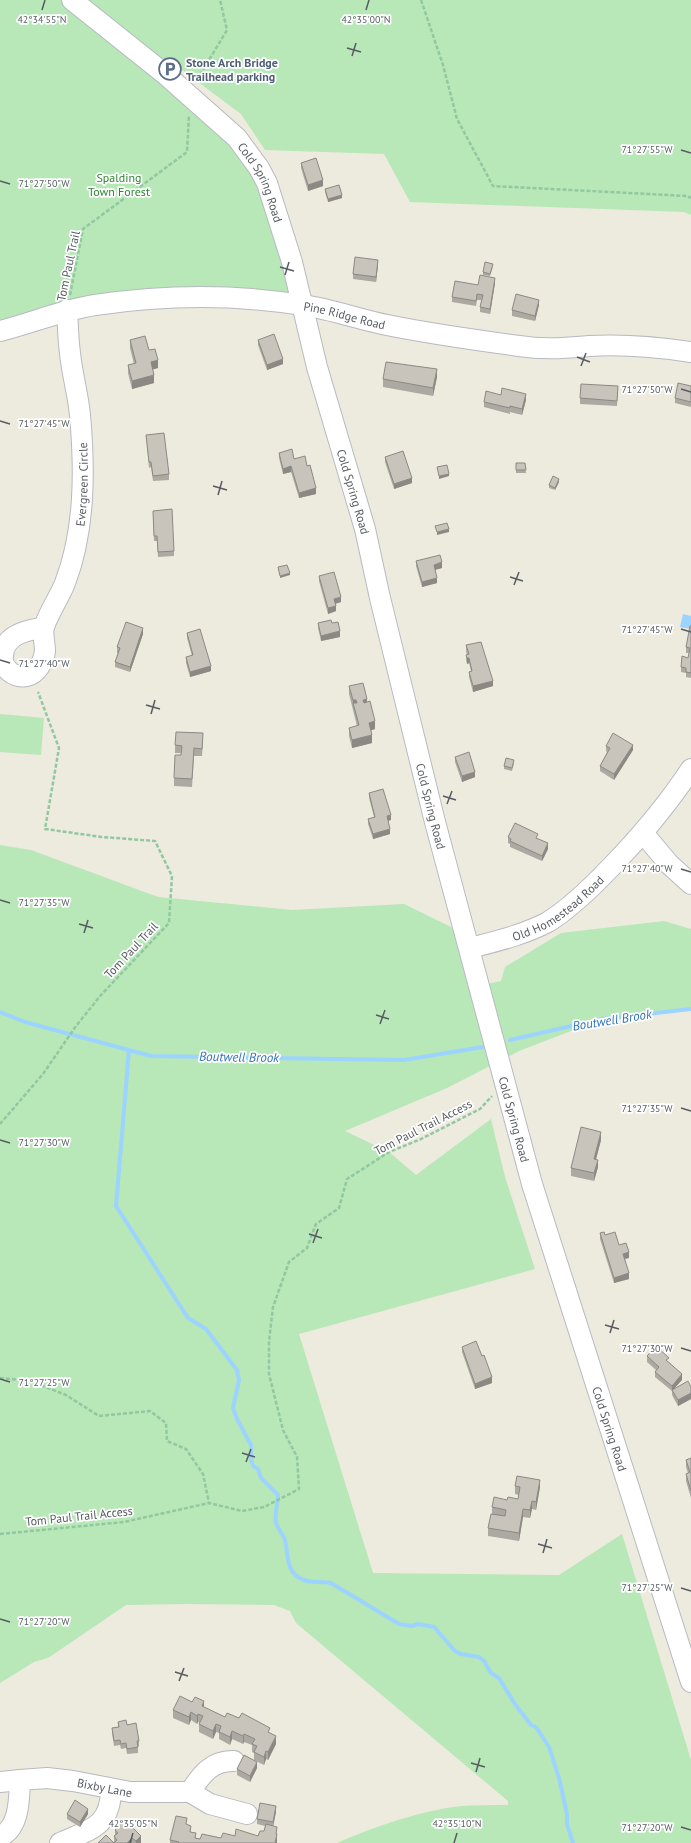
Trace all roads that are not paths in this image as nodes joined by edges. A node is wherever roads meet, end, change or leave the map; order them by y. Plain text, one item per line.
1 (72, 0) edge
2 (302, 305) junction
3 (67, 310) junction
4 (0, 331) edge
5 (691, 352) edge
6 (43, 628) dead end
7 (691, 769) edge
8 (643, 833) junction
9 (691, 884) edge
10 (470, 948) junction
11 (691, 1682) edge
12 (234, 1761) dead end
13 (20, 1780) junction
14 (0, 1782) edge
15 (111, 1789) junction
16 (190, 1792) junction
17 (247, 1814) dead end
18 (0, 1837) edge
19 (60, 1843) edge

1 - 2 street, Cold Spring Road
2 - 3 street, Pine Ridge Road
2 - 5 street, Pine Ridge Road
2 - 10 street, Cold Spring Road
3 - 4 street, Pine Ridge Road
3 - 6 street, Evergreen Circle
7 - 8 street, Old Homestead Road
8 - 9 street
8 - 10 street, Old Homestead Road
10 - 11 street, Cold Spring Road
12 - 16 street
13 - 14 street, Bixby Lane
13 - 15 street, Bixby Lane
13 - 18 street
15 - 16 street, Bixby Lane
15 - 19 street
16 - 17 street

